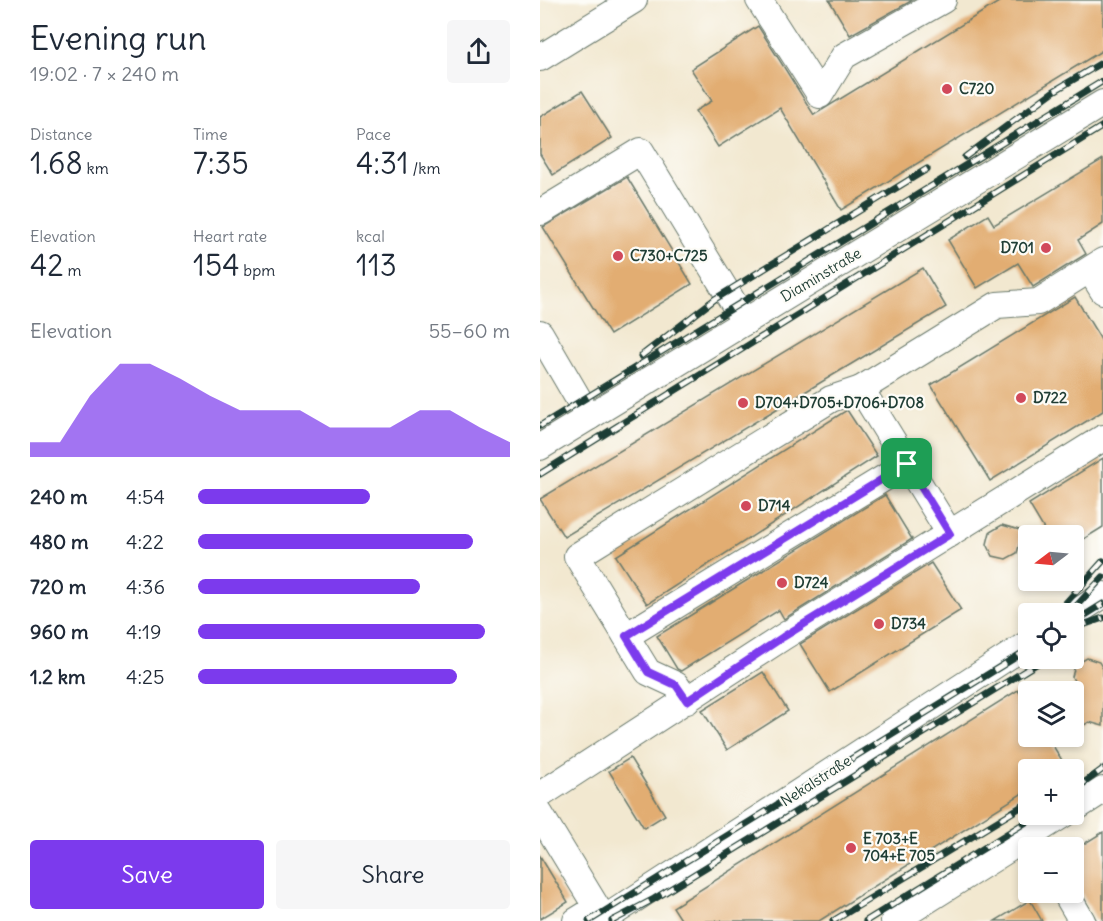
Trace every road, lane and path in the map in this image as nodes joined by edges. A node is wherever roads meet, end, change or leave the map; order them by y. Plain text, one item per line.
1 (634, 0) edge
2 (759, 0) edge
3 (943, 0) edge
4 (540, 58) edge
5 (1103, 103) edge
6 (541, 212) edge
7 (1099, 274) edge
8 (745, 322) junction
9 (540, 333) edge
10 (861, 388) junction
11 (589, 417) junction
12 (1103, 438) edge
13 (540, 447) edge
14 (907, 464) junction
15 (950, 534) junction
16 (1103, 596) edge
17 (1084, 608) edge
18 (626, 636) junction
19 (1018, 651) edge
20 (687, 701) junction
21 (1103, 790) edge
22 (540, 795) edge
23 (1084, 802) edge
24 (540, 814) edge
25 (1052, 825) edge
26 (1039, 837) edge
27 (1018, 851) edge
28 (1071, 903) edge
29 (595, 917) edge
30 (894, 921) edge
31 (1082, 921) edge

1 - 4 street
2 - 3 street
5 - 8 street, Diaminstraße
6 - 8 street
7 - 10 street
8 - 11 street, Diaminstraße
9 - 11 street
10 - 14 street
10 - 18 street
11 - 13 street, Diaminstraße
12 - 15 street
14 - 15 street
14 - 18 street
15 - 20 street
16 - 17 street
18 - 20 street
19 - 29 street, Nekalstraße
20 - 22 street
21 - 23 street
24 - 29 street
25 - 26 street
27 - 30 street
28 - 31 street

